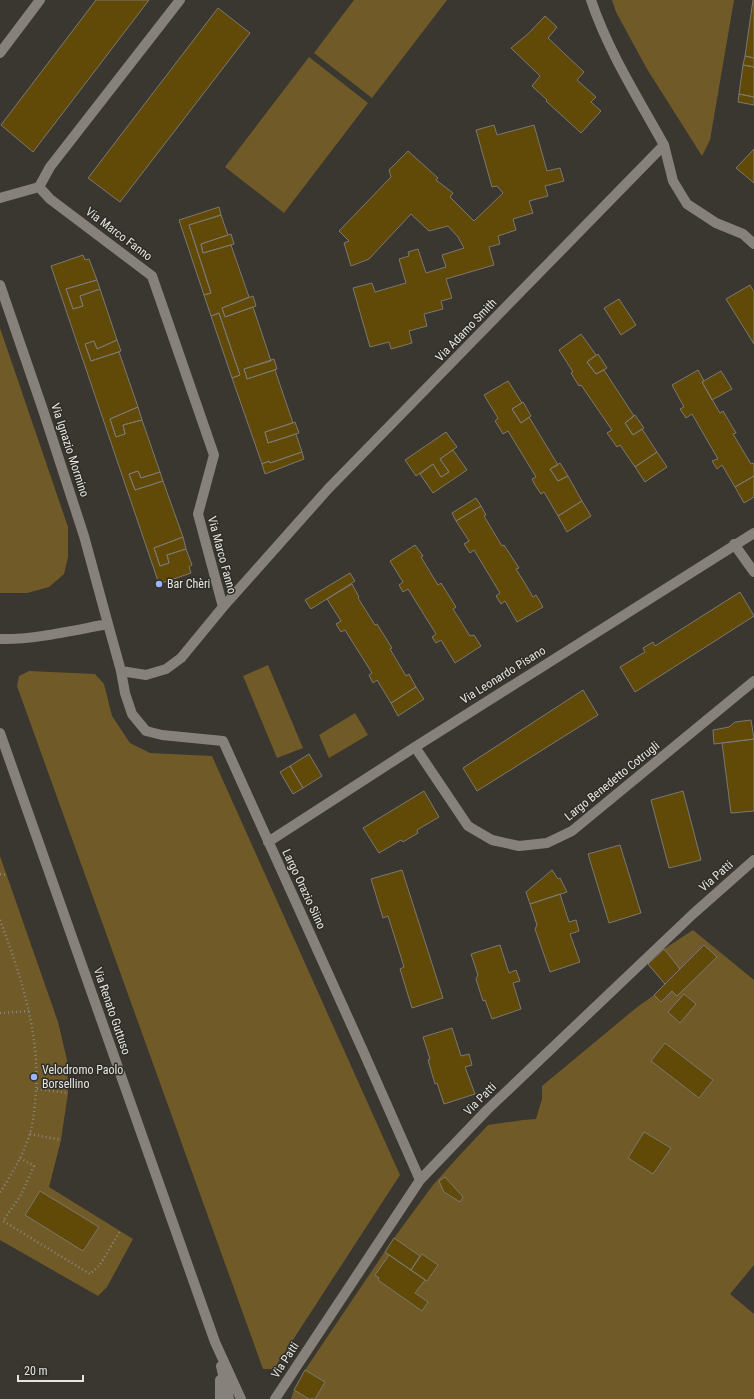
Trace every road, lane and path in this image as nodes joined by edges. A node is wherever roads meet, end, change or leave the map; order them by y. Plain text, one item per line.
1 (40, 0) edge
2 (180, 0) edge
3 (591, 0) edge
4 (0, 52) edge
5 (664, 145) junction
6 (39, 187) junction
7 (0, 198) edge
8 (754, 244) edge
9 (0, 285) edge
10 (754, 532) edge
11 (734, 544) junction
12 (754, 572) edge
13 (223, 607) junction
14 (108, 624) junction
15 (5, 639) edge
16 (0, 643) edge
17 (121, 671) junction
18 (754, 681) edge
19 (0, 733) edge
20 (415, 747) junction
21 (268, 842) junction
22 (754, 860) edge
23 (0, 874) edge
24 (7, 876) dead end
25 (0, 920) edge
26 (29, 1011) junction
27 (0, 1013) edge
28 (37, 1089) junction
29 (68, 1093) dead end
30 (30, 1134) junction
31 (61, 1140) dead end
32 (20, 1158) junction
33 (420, 1180) junction
34 (0, 1193) edge
35 (120, 1231) dead end
36 (216, 1345) junction
37 (220, 1399) edge
38 (229, 1399) edge
39 (241, 1399) edge
40 (275, 1399) edge

1 - 4 street
2 - 6 street
3 - 5 street
5 - 8 street
5 - 13 street, Via Adamo Smith
6 - 7 street
6 - 13 street, Via Marco Fanno
9 - 14 street, Via Ignazio Mormino
10 - 11 street, Via Leonardo Pisano
11 - 12 street
11 - 20 street, Via Leonardo Pisano
13 - 17 street, Via Adamo Smith
14 - 15 street
14 - 17 street, Via Ignazio Mormino
15 - 16 street
17 - 21 street, Largo Orazio Siino
18 - 20 street, Largo Benedetto Cotrugli
19 - 36 street, Via Renato Guttuso
20 - 21 street, Via Leonardo Pisano
21 - 33 street, Largo Orazio Siino
22 - 33 street, Via Patti
23 - 24 path
25 - 26 path
26 - 27 path
26 - 28 path
28 - 29 path
28 - 30 path
30 - 31 path
30 - 32 path
32 - 34 path
32 - 35 path
33 - 40 street, Via Patti
36 - 37 street
36 - 38 street, Via Renato Guttuso
36 - 39 street, Via Renato Guttuso

